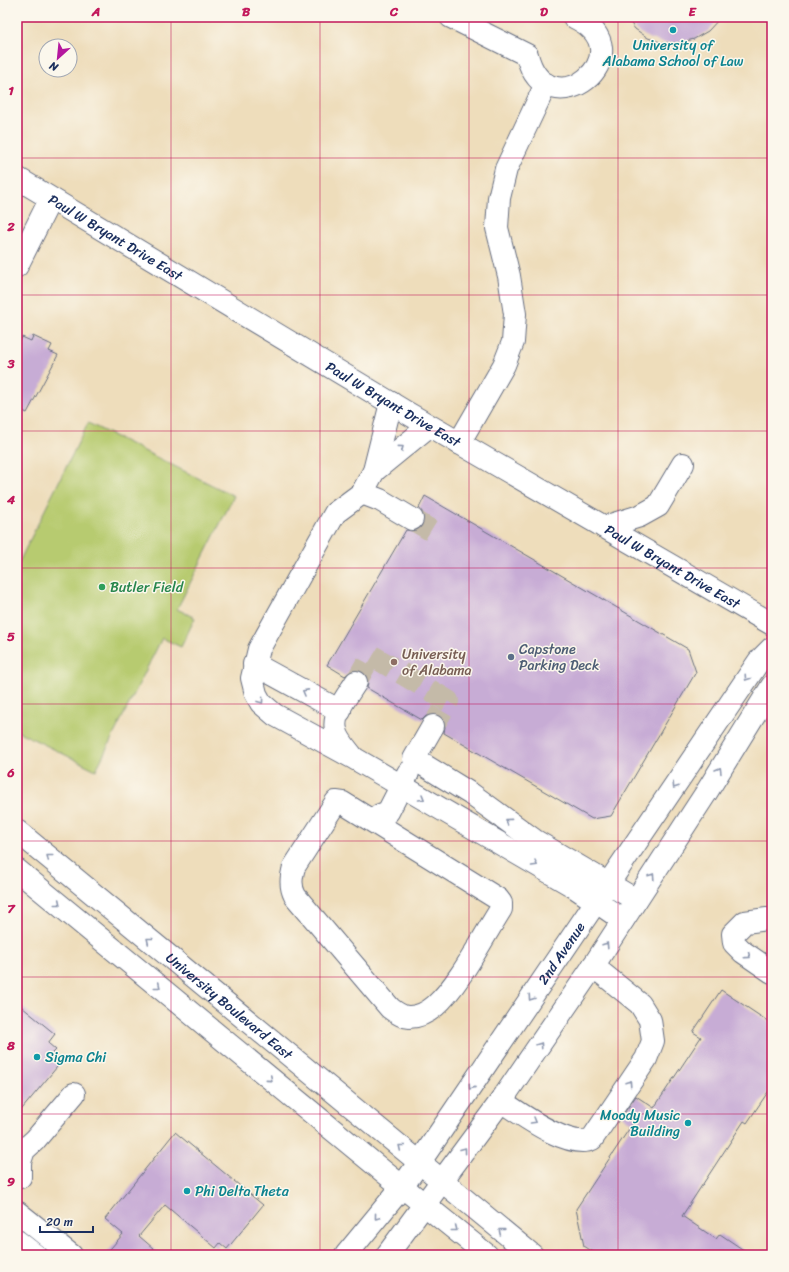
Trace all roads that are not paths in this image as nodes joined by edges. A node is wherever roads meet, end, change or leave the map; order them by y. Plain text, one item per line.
1 (451, 17) edge
2 (574, 17) edge
3 (546, 84) junction
4 (17, 178) edge
5 (50, 200) junction
6 (17, 266) edge
7 (391, 403) junction
8 (430, 426) junction
9 (459, 443) junction
10 (683, 464) dead end
11 (374, 471) junction
12 (362, 492) junction
13 (412, 520) tunnel mouth
14 (604, 527) junction
15 (772, 624) edge
16 (772, 648) edge
17 (254, 664) junction
18 (356, 682) tunnel mouth
19 (772, 686) edge
20 (340, 711) junction
21 (433, 726) tunnel mouth
22 (352, 757) junction
23 (414, 758) junction
24 (398, 784) junction
25 (378, 819) junction
26 (17, 831) edge
27 (17, 870) edge
28 (609, 883) junction
29 (636, 900) junction
30 (595, 902) junction
31 (623, 920) junction
32 (772, 921) edge
33 (593, 966) junction
34 (772, 972) edge
35 (74, 1094) dead end
36 (501, 1102) junction
37 (420, 1162) junction
38 (19, 1179) edge
39 (441, 1182) junction
40 (402, 1187) junction
41 (424, 1205) junction
42 (17, 1212) edge
43 (17, 1241) edge
44 (35, 1255) edge
45 (71, 1255) edge
46 (346, 1255) edge
47 (387, 1255) edge
48 (487, 1255) edge
49 (532, 1255) edge

1 - 3 main road
2 - 3 main road
3 - 9 main road
4 - 5 main road, Paul W Bryant Drive East
5 - 6 main road
5 - 7 main road, Paul W Bryant Drive East
7 - 8 main road, Paul W Bryant Drive East
7 - 11 main road
8 - 9 main road, Paul W Bryant Drive East
11 -> 8 main road
9 - 14 main road, Paul W Bryant Drive East
10 - 14 main road
11 - 12 main road
12 - 13 main road
12 - 17 main road
14 - 15 main road, Paul W Bryant Drive East
16 -> 28 main road, 2nd Avenue
20 -> 17 main road
17 -> 22 main road
18 - 20 main road
29 -> 19 main road
20 - 22 main road
21 - 23 main road
22 - 24 main road
23 - 24 main road
28 -> 23 main road
24 - 25 main road
24 -> 30 main road
25 - 25 main road
37 -> 26 main road, University Boulevard East
27 -> 40 main road, University Boulevard East
28 - 29 main road
28 - 30 main road, 2nd Avenue
29 - 31 main road
30 - 31 main road
30 -> 37 main road, 2nd Avenue
33 -> 31 main road
32 -> 34 main road
36 -> 33 main road
36 -> 33 main road
35 - 38 main road
39 -> 36 main road
37 - 39 main road, University Boulevard East
37 - 40 main road, 2nd Avenue
39 - 41 main road
49 -> 39 main road, University Boulevard East
40 - 41 main road, University Boulevard East
40 -> 46 main road, 2nd Avenue
41 - 47 main road
41 -> 48 main road, University Boulevard East
42 - 45 main road
43 - 44 main road

